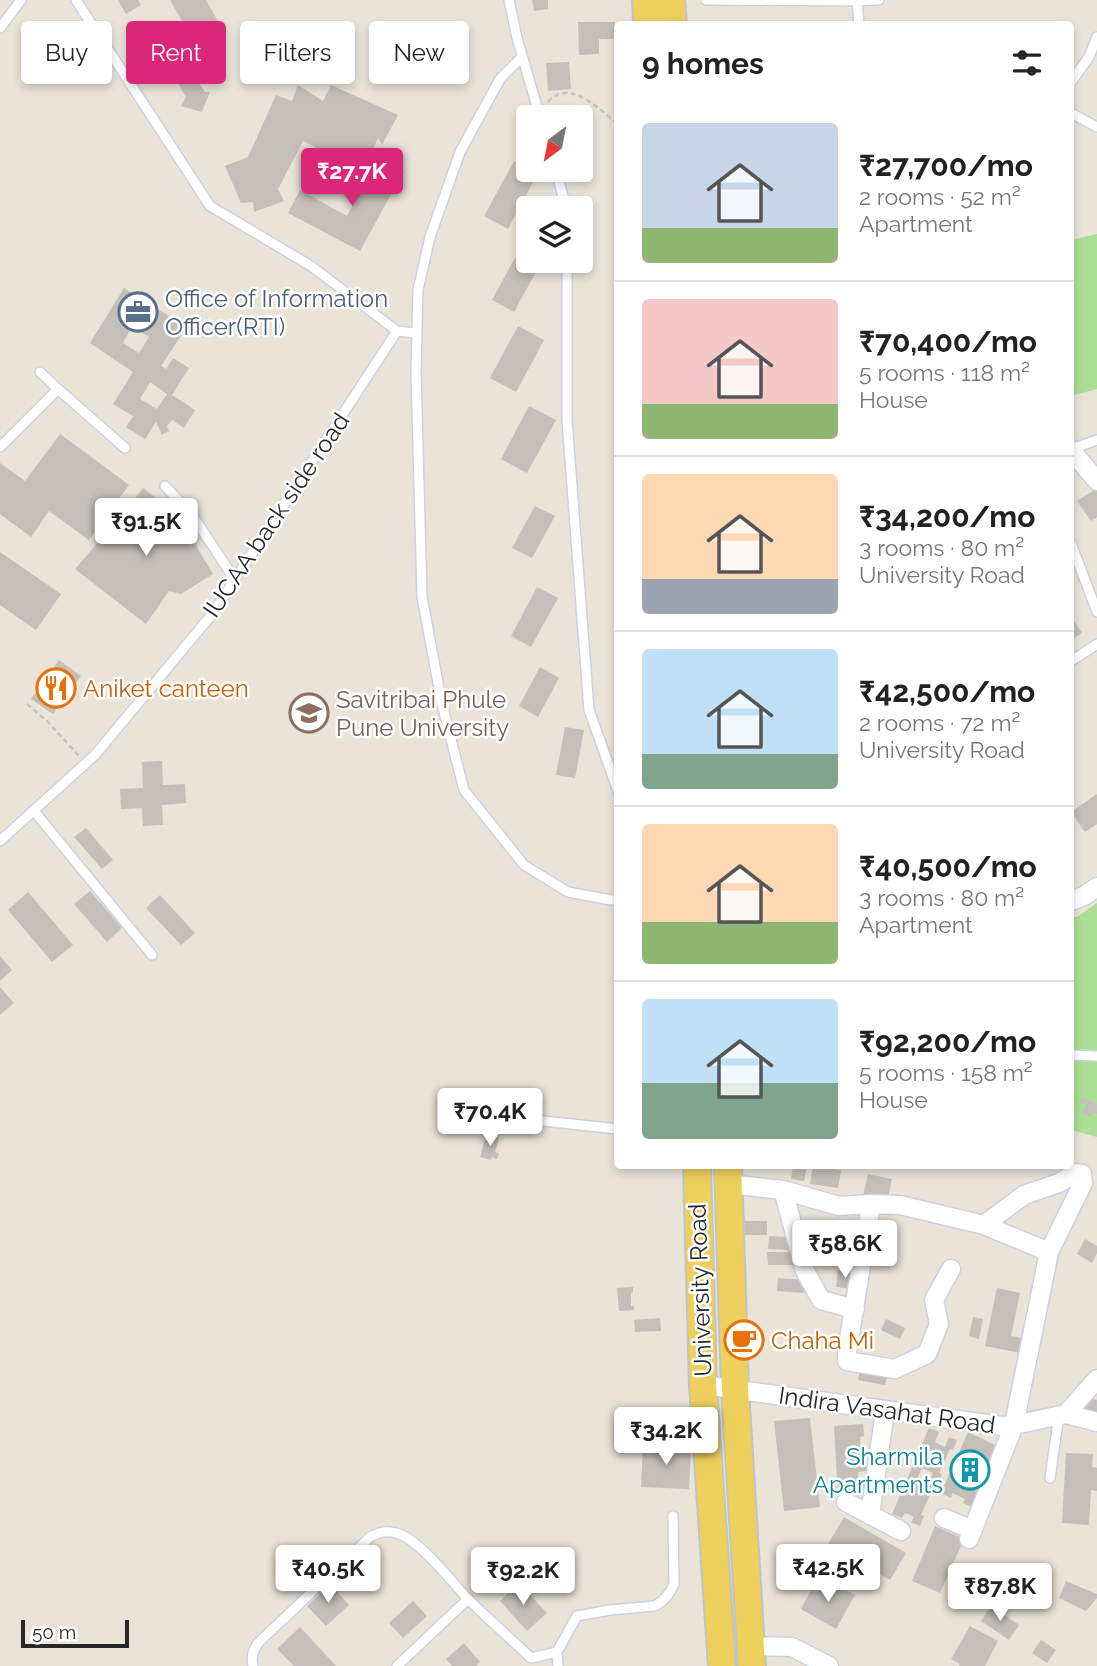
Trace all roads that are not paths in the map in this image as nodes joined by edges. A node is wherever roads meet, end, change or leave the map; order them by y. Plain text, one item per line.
1 (21, 0) edge
2 (76, 0) edge
3 (509, 0) edge
4 (646, 0) edge
5 (671, 0) edge
6 (706, 0) edge
7 (879, 0) edge
8 (858, 1) edge
9 (647, 21) edge
10 (673, 21) edge
11 (859, 21) edge
12 (0, 28) edge
13 (1097, 37) edge
14 (523, 57) junction
15 (1074, 78) edge
16 (537, 105) edge
17 (1074, 115) edge
18 (1097, 127) edge
19 (567, 273) edge
20 (397, 331) junction
21 (416, 333) junction
22 (40, 372) dead end
23 (58, 389) junction
24 (1097, 440) edge
25 (0, 447) edge
26 (125, 448) dead end
27 (1074, 449) edge
28 (1074, 454) edge
29 (1097, 481) edge
30 (165, 486) dead end
31 (1074, 551) edge
32 (235, 580) junction
33 (1097, 611) edge
34 (1097, 644) edge
35 (1074, 659) edge
36 (614, 779) edge
37 (34, 811) junction
38 (0, 841) edge
39 (1097, 887) edge
40 (614, 900) edge
41 (1074, 900) edge
42 (152, 955) dead end
43 (1074, 1055) edge
44 (1097, 1056) edge
45 (515, 1118) dead end
46 (614, 1129) edge
47 (696, 1169) edge
48 (728, 1175) edge
49 (783, 1190) junction
50 (871, 1204) junction
51 (984, 1224) junction
52 (1049, 1252) junction
53 (951, 1269) dead end
54 (855, 1309) junction
55 (1097, 1379) edge
56 (703, 1385) junction
57 (735, 1389) junction
58 (885, 1411) junction
59 (1063, 1415) junction
60 (1097, 1422) edge
61 (1014, 1425) junction
62 (1050, 1478) dead end
63 (846, 1502) dead end
64 (870, 1515) junction
65 (673, 1516) dead end
66 (944, 1518) dead end
67 (901, 1531) dead end
68 (468, 1598) junction
69 (557, 1651) junction
70 (751, 1656) edge
71 (253, 1666) edge
72 (397, 1666) edge
73 (558, 1666) edge
74 (722, 1666) edge
75 (829, 1666) edge

1 - 12 lane
2 - 20 lane
3 - 14 lane
4 - 9 main road
5 - 10 main road
6 - 8 lane
7 - 8 lane
8 - 11 lane
13 - 15 lane
14 - 16 lane
14 - 21 lane
17 - 18 lane
19 - 36 lane
20 - 21 lane
20 - 32 lane, IUCAA back side road
21 - 40 lane
22 - 23 lane
23 - 25 lane
23 - 26 lane
24 - 27 lane
28 - 29 street
30 - 32 lane
31 - 33 lane
32 - 37 lane, IUCAA back side road
34 - 35 lane
37 - 38 lane, IUCAA back side road
37 - 42 lane
39 - 41 street
43 - 44 lane
45 - 46 lane
47 - 56 main road, University Road
48 - 49 street
48 - 57 main road, University Road
49 - 50 street
49 - 54 street
50 - 51 street
50 - 54 street
51 - 52 street
51 - 52 street
52 - 61 street
53 - 54 street
55 - 59 street
56 - 57 street, Indira Vasahat Road
56 - 74 main road, University Road
57 - 58 street, Indira Vasahat Road
57 - 70 main road, University Road
58 - 61 street, Indira Vasahat Road
58 - 64 street
59 - 60 street
59 - 61 street, Indira Vasahat Road
59 - 62 lane
61 - 66 street
63 - 64 street
64 - 67 street
65 - 69 lane
68 - 69 lane
68 - 71 lane
68 - 72 lane
69 - 73 lane
70 - 75 street

